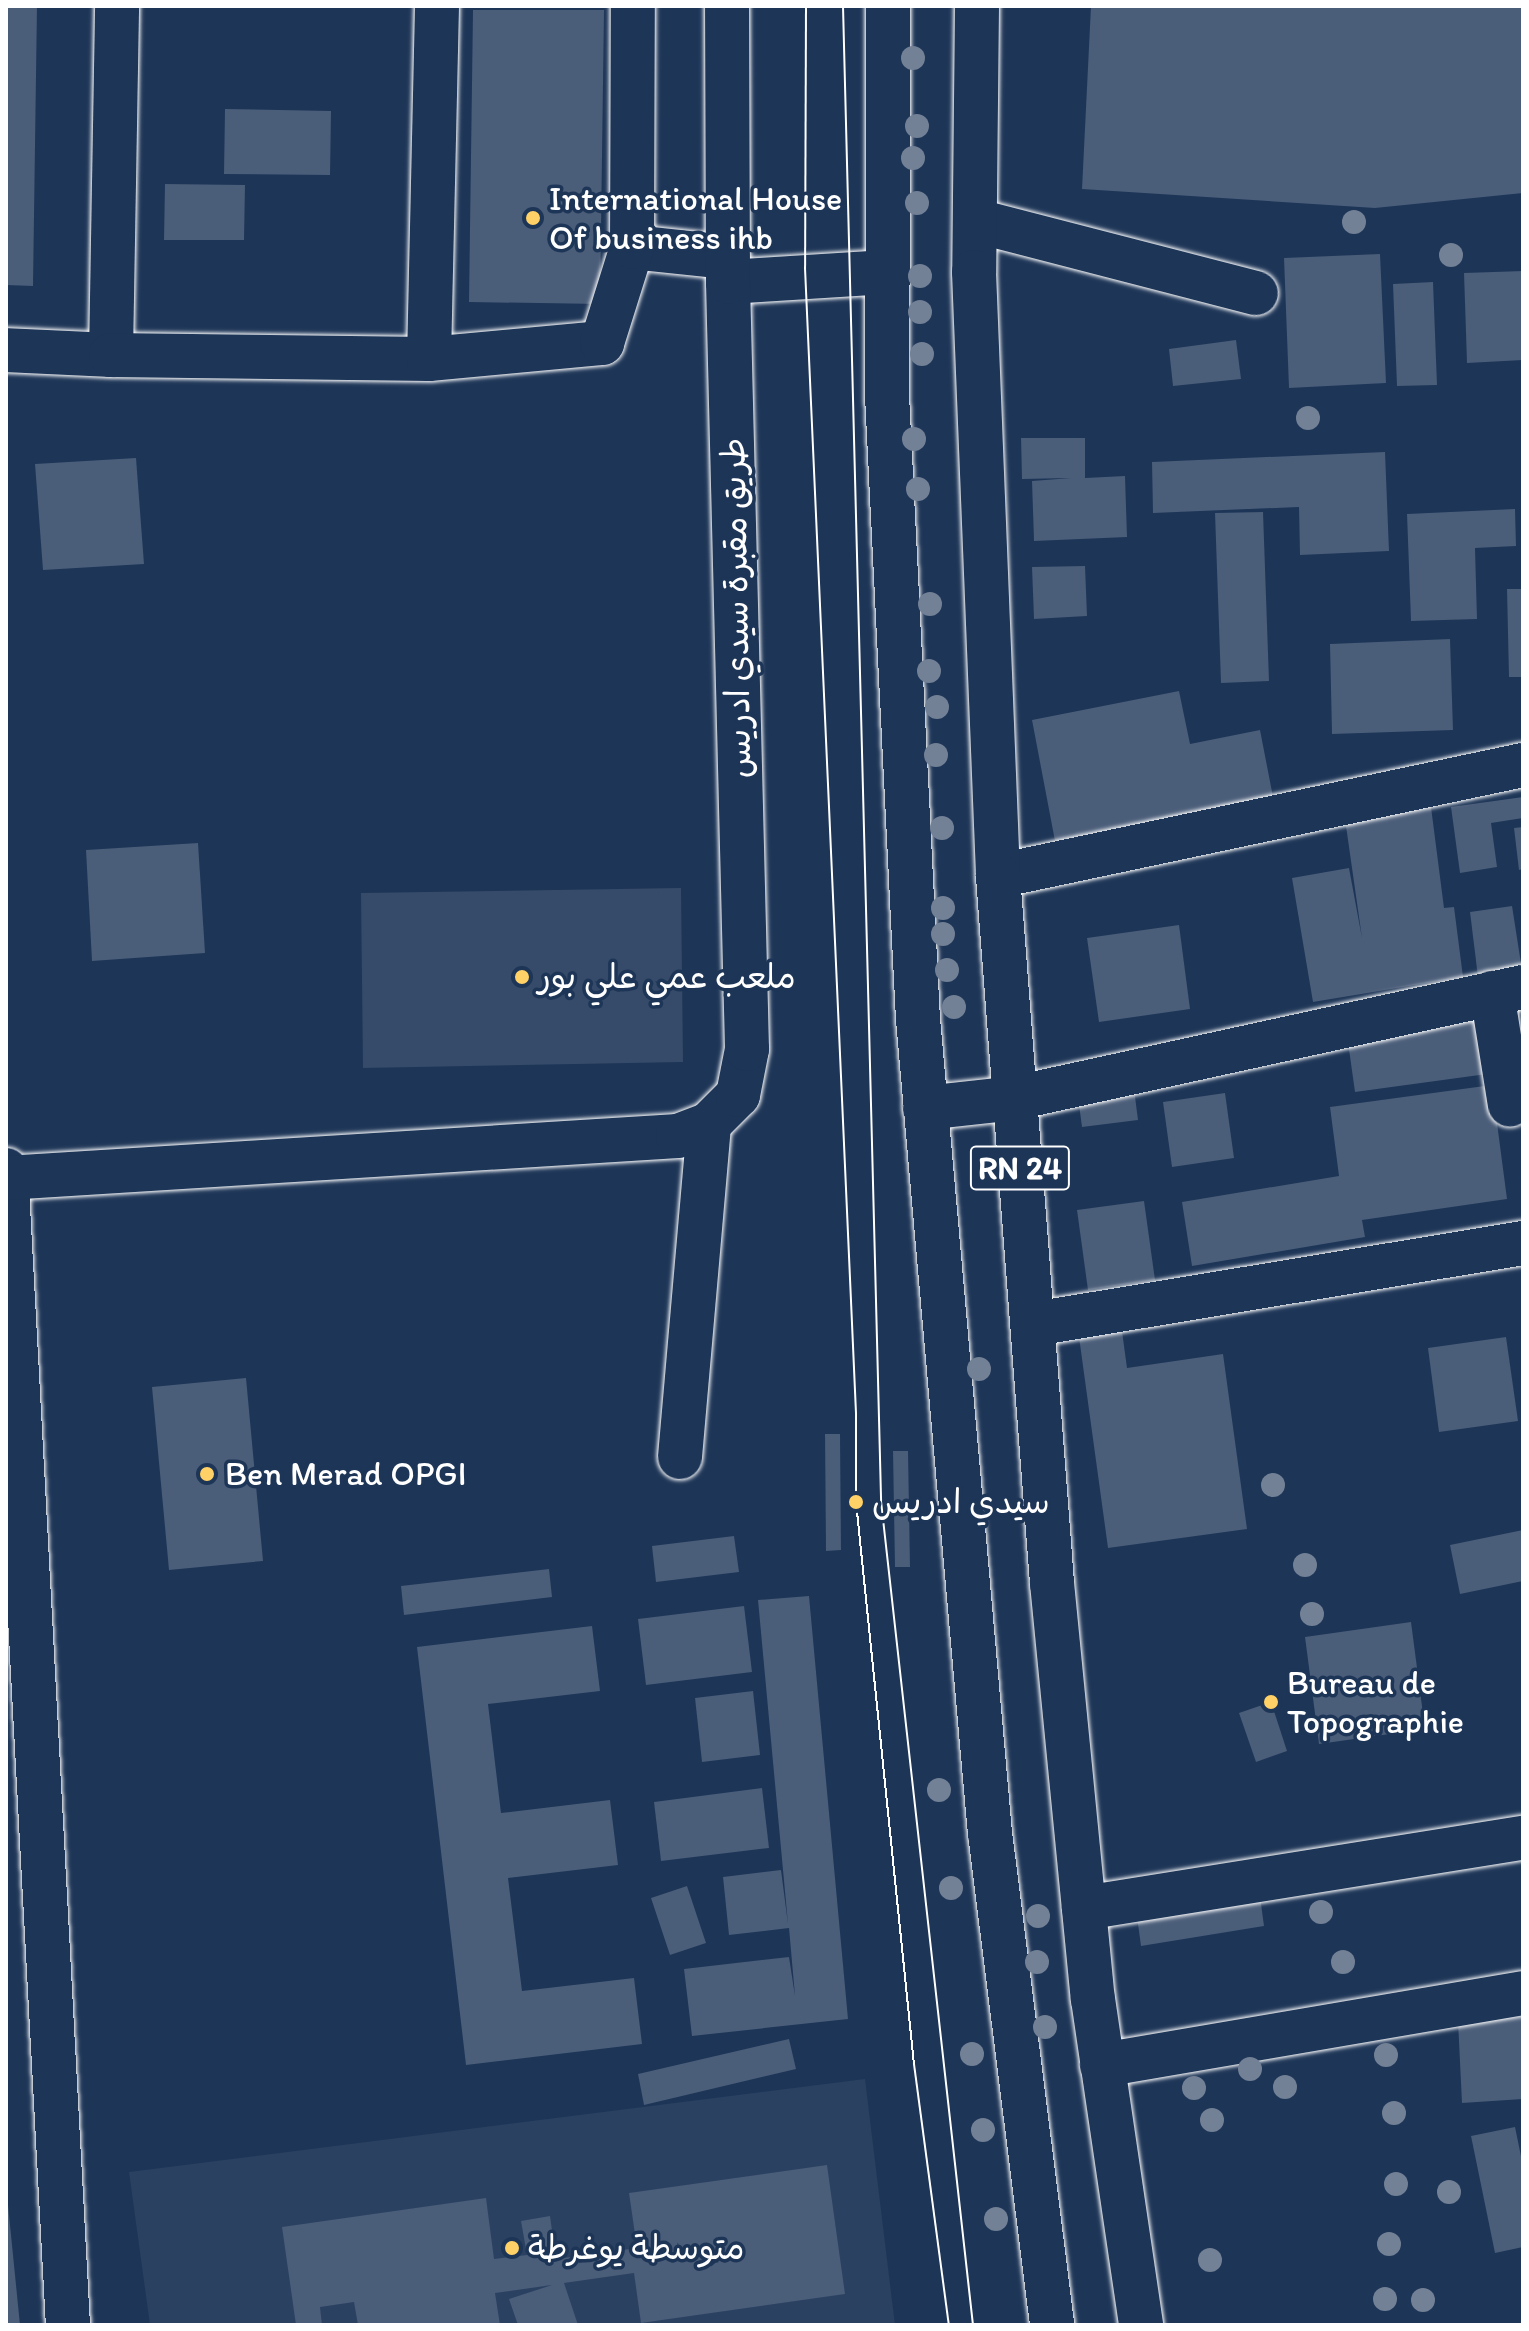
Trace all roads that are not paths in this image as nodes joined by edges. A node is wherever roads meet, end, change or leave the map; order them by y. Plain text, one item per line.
1 (117, 6) edge
2 (437, 6) edge
3 (633, 6) edge
4 (727, 6) edge
5 (888, 6) edge
6 (977, 6) edge
7 (977, 221) junction
8 (632, 247) junction
9 (727, 269) junction
10 (887, 272) junction
11 (1256, 293) dead end
12 (6, 350) edge
13 (111, 355) junction
14 (429, 359) junction
15 (1523, 765) edge
16 (998, 876) junction
17 (1508, 990) edge
18 (1015, 1098) junction
19 (1510, 1105) dead end
20 (925, 1108) junction
21 (709, 1124) junction
22 (6, 1170) edge
23 (6, 1178) edge
24 (1523, 1243) edge
25 (1034, 1324) junction
26 (680, 1457) dead end
27 (1523, 1838) edge
28 (1084, 1908) junction
29 (1523, 1993) edge
30 (1102, 2065) junction
31 (68, 2325) edge
32 (1052, 2325) edge
33 (1141, 2325) edge

1 - 13 street
2 - 14 street
3 - 8 street
4 - 9 street, طريق مقبرة سيدي ادريس
5 - 10 street, RN 24
6 - 7 street, RN 24
7 - 11 street
7 - 16 street, RN 24
8 - 9 street
8 - 14 street
9 - 10 street
9 - 21 street, طريق مقبرة سيدي ادريس
10 - 20 street, RN 24
12 - 13 street
13 - 14 street
15 - 16 street
16 - 18 street, RN 24
17 - 18 street
17 - 19 street
18 - 20 street
18 - 25 street, RN 24
20 - 32 street, RN 24
21 - 23 street, طريق مقبرة سيدي ادريس
21 - 26 street
22 - 23 street
23 - 31 street
24 - 25 street
25 - 28 street, RN 24
27 - 28 street
28 - 30 street, RN 24
29 - 30 street
30 - 33 street, RN 24

